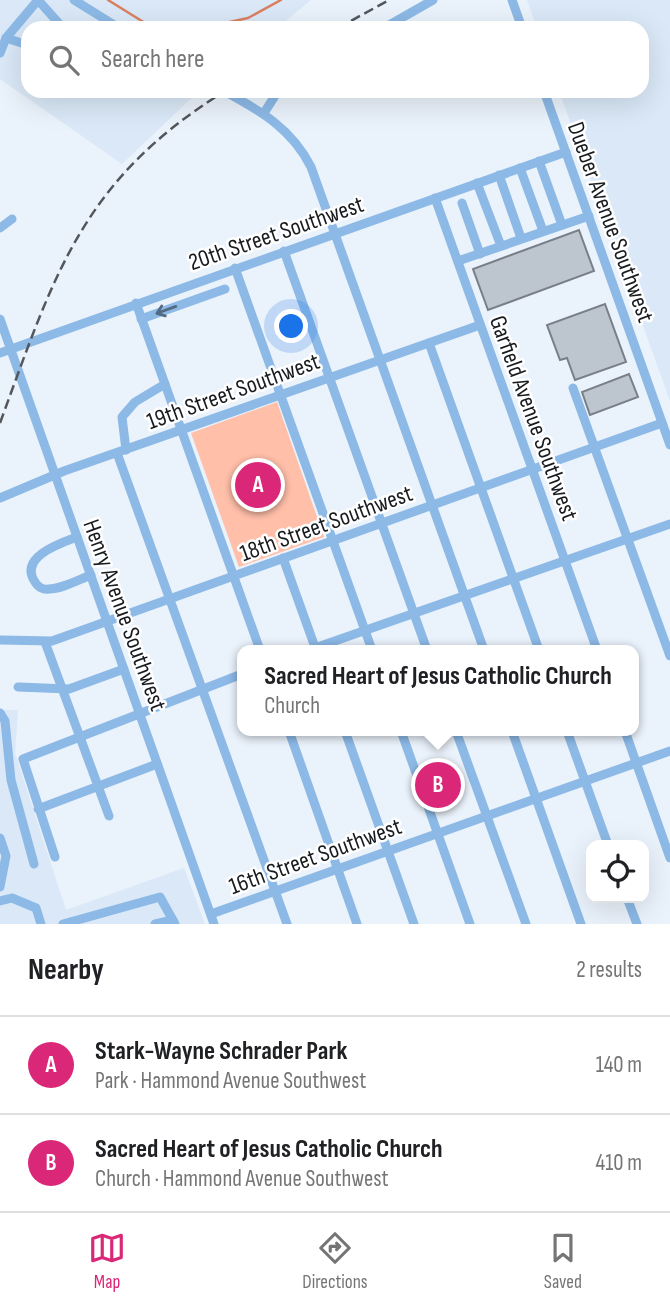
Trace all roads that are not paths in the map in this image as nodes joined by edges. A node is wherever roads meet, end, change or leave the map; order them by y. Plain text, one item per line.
1 (38, 0) edge
2 (74, 0) edge
3 (433, 0) edge
4 (512, 0) edge
5 (57, 21) edge
6 (108, 21) edge
7 (396, 21) edge
8 (520, 21) edge
9 (6, 38) junction
10 (21, 43) edge
11 (0, 53) edge
12 (237, 98) edge
13 (274, 98) edge
14 (547, 98) edge
15 (264, 113) junction
16 (566, 152) junction
17 (539, 161) junction
18 (520, 168) junction
19 (499, 176) junction
20 (477, 183) junction
21 (435, 198) junction
22 (463, 203) dead end
23 (589, 216) junction
24 (12, 219) dead end
25 (562, 225) junction
26 (0, 228) edge
27 (543, 231) junction
28 (334, 233) junction
29 (521, 238) junction
30 (501, 246) junction
31 (284, 251) junction
32 (480, 254) junction
33 (458, 261) junction
34 (235, 268) junction
35 (204, 279) junction
36 (225, 289) dead end
37 (209, 295) junction
38 (136, 303) junction
39 (0, 319) edge
40 (141, 319) junction
41 (480, 324) junction
42 (429, 343) junction
43 (10, 349) junction
44 (0, 353) edge
45 (380, 360) junction
46 (330, 377) junction
47 (165, 384) junction
48 (573, 388) dead end
49 (281, 395) junction
50 (662, 423) junction
51 (181, 430) junction
52 (670, 445) edge
53 (595, 447) junction
54 (122, 451) junction
55 (532, 470) junction
56 (54, 475) junction
57 (481, 488) junction
58 (0, 498) edge
59 (432, 505) junction
60 (382, 523) junction
61 (670, 524) edge
62 (77, 537) junction
63 (628, 539) junction
64 (333, 541) junction
65 (284, 558) junction
66 (565, 561) junction
67 (91, 575) junction
68 (233, 576) junction
69 (513, 579) junction
70 (464, 596) junction
71 (170, 599) junction
72 (414, 614) junction
73 (107, 621) junction
74 (364, 631) junction
75 (0, 640) edge
76 (45, 642) junction
77 (258, 645) edge
78 (313, 645) edge
79 (325, 645) edge
80 (370, 645) edge
81 (425, 645) edge
82 (482, 645) edge
83 (537, 645) edge
84 (595, 645) edge
85 (670, 656) edge
86 (124, 669) junction
87 (237, 676) edge
88 (18, 687) dead end
89 (202, 688) junction
90 (62, 689) junction
91 (0, 713) edge
92 (140, 713) junction
93 (291, 736) edge
94 (347, 736) edge
95 (403, 736) edge
96 (458, 736) edge
97 (514, 736) edge
98 (569, 736) edge
99 (627, 736) edge
100 (79, 737) junction
101 (670, 751) edge
102 (637, 763) junction
103 (158, 764) junction
104 (585, 781) junction
105 (98, 786) junction
106 (536, 798) junction
107 (38, 809) junction
108 (109, 816) dead end
109 (487, 816) junction
110 (438, 833) junction
111 (0, 838) edge
112 (606, 840) edge
113 (388, 851) junction
114 (55, 858) dead end
115 (670, 858) edge
116 (34, 864) dead end
117 (338, 869) junction
118 (0, 887) edge
119 (275, 891) junction
120 (0, 901) edge
121 (629, 903) edge
122 (211, 914) junction
123 (174, 922) edge
124 (40, 924) edge
125 (63, 924) edge
126 (155, 924) edge
127 (214, 924) edge
128 (287, 924) edge
129 (357, 924) edge
130 (414, 924) edge
131 (470, 924) edge
132 (526, 924) edge
133 (581, 924) edge
134 (637, 924) edge

1 - 5 street
1 - 9 street
2 - 6 street
3 - 7 street
4 - 8 street
9 - 10 street
9 - 11 street
12 - 15 street
13 - 15 street
14 - 16 street, Dueber Avenue Southwest
15 - 28 street
16 - 17 street, 20th Street Southwest
16 - 23 street, Dueber Avenue Southwest
17 - 18 street, 20th Street Southwest
17 - 25 street
18 - 19 street, 20th Street Southwest
18 - 27 street
19 - 20 street, 20th Street Southwest
19 - 29 street
20 - 21 street, 20th Street Southwest
20 - 30 street
21 - 28 street, 20th Street Southwest
21 - 33 street, Garfield Avenue Southwest
22 - 32 street
23 - 25 street
23 - 50 street, Dueber Avenue Southwest
24 - 26 street
25 - 27 street
27 - 29 street
28 - 31 street, 20th Street Southwest
28 - 45 street
29 - 30 street
30 - 32 street
31 - 34 street, 20th Street Southwest
31 - 46 street
32 - 33 street
33 - 41 street, Garfield Avenue Southwest
34 - 35 street, 20th Street Southwest
34 - 49 street
35 - 37 street
35 - 38 street, 20th Street Southwest
36 - 37 street
37 -> 40 street
38 - 40 street
38 - 43 street, 20th Street Southwest
39 - 43 street, Henry Avenue Southwest
40 - 47 street
41 - 42 street, 19th Street Southwest
41 - 55 street, Garfield Avenue Southwest
42 - 45 street, 19th Street Southwest
42 - 57 street
43 - 44 street, 20th Street Southwest
43 - 56 street, Henry Avenue Southwest
45 - 46 street, 19th Street Southwest
45 - 59 street
46 - 49 street, 19th Street Southwest
46 - 60 street
47 - 51 street
47 - 54 street
48 - 53 street
49 - 51 street, 19th Street Southwest
49 - 64 street
50 - 52 street, Dueber Avenue Southwest
50 - 53 street, 18th Street Southwest
51 - 54 street, 19th Street Southwest
51 - 68 street
53 - 55 street, 18th Street Southwest
53 - 63 street
54 - 56 street, 19th Street Southwest
54 - 71 street
55 - 57 street, 18th Street Southwest
55 - 66 street, Garfield Avenue Southwest
56 - 58 street, 19th Street Southwest
56 - 62 street, Henry Avenue Southwest
57 - 59 street, 18th Street Southwest
57 - 69 street
59 - 60 street, 18th Street Southwest
59 - 70 street
60 - 64 street, 18th Street Southwest
60 - 72 street
61 - 63 street
62 - 67 street, Henry Avenue Southwest
62 - 67 street
63 - 66 street
63 - 85 street
64 - 65 street, 18th Street Southwest
64 - 74 street
65 - 68 street, 18th Street Southwest
65 - 78 street
66 - 69 street
66 - 84 street, Garfield Avenue Southwest
67 - 73 street, Henry Avenue Southwest
68 - 71 street, 18th Street Southwest
68 - 77 street
69 - 70 street
69 - 83 street
70 - 72 street
70 - 82 street
71 - 73 street, 18th Street Southwest
71 - 89 street
72 - 74 street
72 - 81 street
73 - 76 street, 18th Street Southwest
73 - 86 street, Henry Avenue Southwest
74 - 79 street
74 - 80 street
75 - 76 street, 18th Street Southwest
76 - 90 street
86 - 90 street
86 - 92 street, Henry Avenue Southwest
87 - 89 street
88 - 90 street
89 - 92 street
89 - 119 street
90 - 100 street
91 - 116 street
92 - 100 street
92 - 103 street, Henry Avenue Southwest
93 - 117 street
94 - 113 street
95 - 110 street
96 - 109 street
97 - 106 street
98 - 104 street
99 - 102 street
100 - 105 street
100 - 107 street
101 - 102 street, 16th Street Southwest
102 - 104 street, 16th Street Southwest
102 - 115 street
103 - 105 street
103 - 122 street, Henry Avenue Southwest
104 - 106 street, 16th Street Southwest
104 - 112 street
105 - 107 street
105 - 108 street
106 - 109 street, 16th Street Southwest
106 - 133 street
107 - 114 street
109 - 110 street, 16th Street Southwest
109 - 132 street
110 - 113 street, 16th Street Southwest
110 - 131 street
111 - 118 street
113 - 117 street, 16th Street Southwest
113 - 130 street
117 - 119 street, 16th Street Southwest
117 - 129 street
119 - 122 street, 16th Street Southwest
119 - 128 street
120 - 124 street
121 - 134 street
122 - 127 street, Henry Avenue Southwest
123 - 125 street
123 - 126 street

